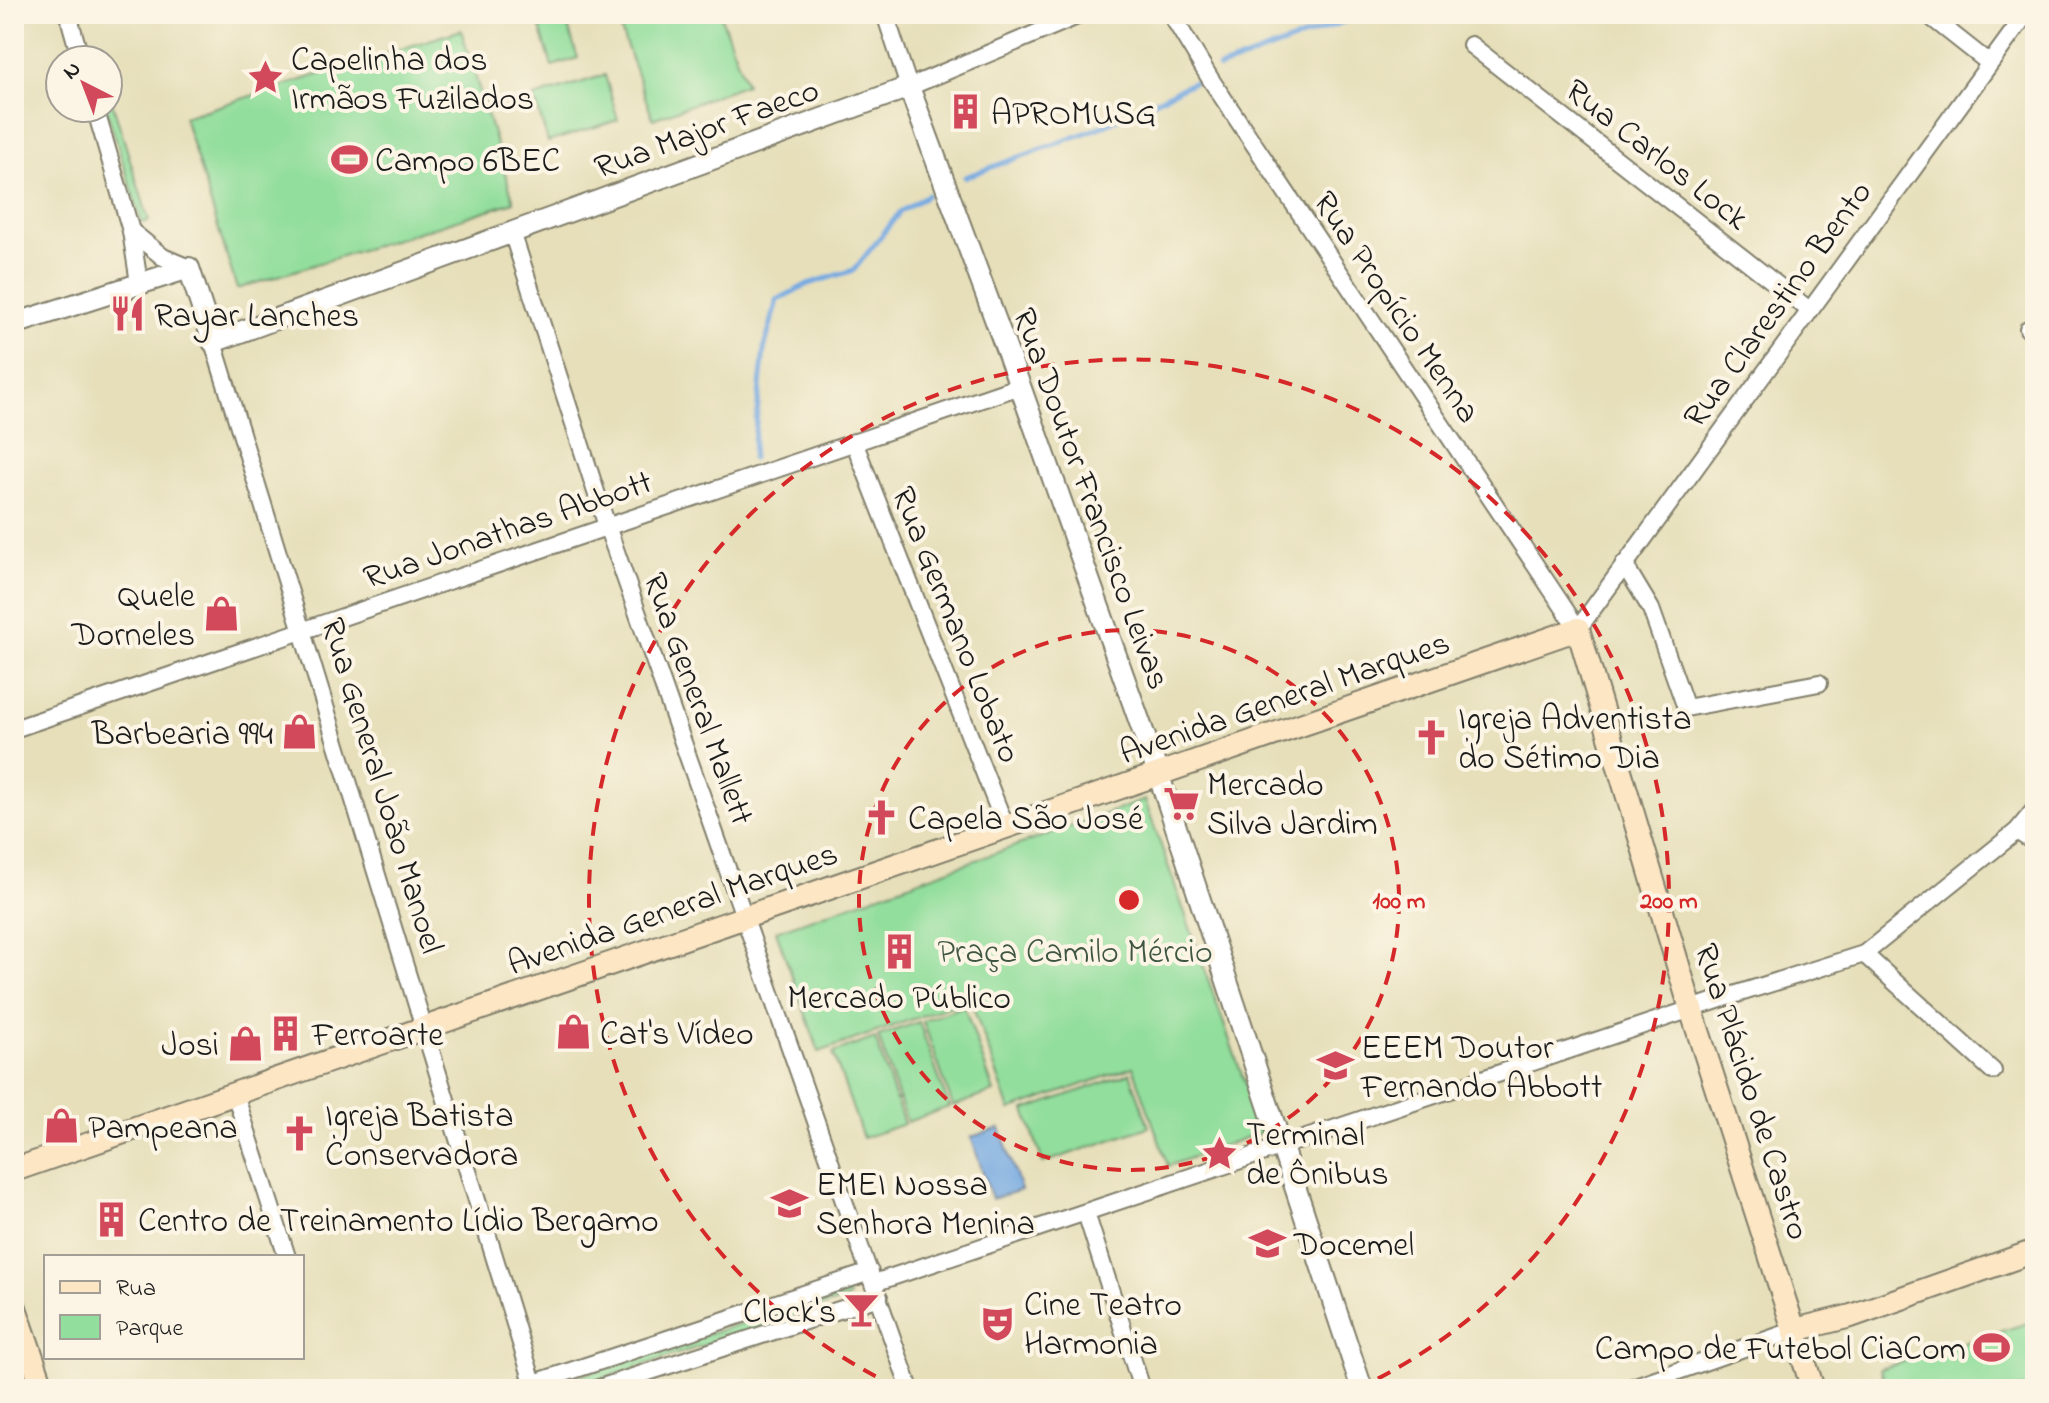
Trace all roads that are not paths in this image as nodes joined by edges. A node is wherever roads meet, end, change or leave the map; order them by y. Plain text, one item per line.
1 (68, 14) edge
2 (885, 14) edge
3 (1082, 14) edge
4 (1171, 14) edge
5 (1927, 14) edge
6 (2026, 14) edge
7 (76, 44) edge
8 (1471, 45) dead end
9 (1989, 63) junction
10 (909, 87) junction
11 (100, 124) edge
12 (131, 231) junction
13 (512, 232) junction
14 (189, 268) junction
15 (139, 283) junction
16 (1808, 309) junction
17 (14, 324) edge
18 (213, 342) junction
19 (1020, 386) junction
20 (854, 442) junction
21 (607, 526) junction
22 (1624, 564) junction
23 (1578, 629) junction
24 (303, 630) junction
25 (1819, 683) dead end
26 (14, 729) edge
27 (1159, 776) junction
28 (2035, 809) edge
29 (1006, 828) junction
30 (2017, 831) junction
31 (2035, 843) edge
32 (746, 918) junction
33 (1864, 954) junction
34 (1691, 1009) junction
35 (426, 1028) junction
36 (1993, 1071) dead end
37 (235, 1094) junction
38 (1280, 1148) junction
39 (14, 1170) edge
40 (1086, 1213) junction
41 (2035, 1251) edge
42 (286, 1255) edge
43 (874, 1284) junction
44 (14, 1305) edge
45 (1795, 1330) junction
46 (534, 1386) edge
47 (43, 1389) edge
48 (516, 1389) edge
49 (596, 1389) edge
50 (910, 1389) edge
51 (1142, 1389) edge
52 (1362, 1389) edge
53 (1627, 1389) edge
54 (1813, 1389) edge

1 - 7 street
2 - 10 street
3 - 10 street, Rua Major Faeco
4 - 23 street, Rua Propício Menna
5 - 9 street
6 - 9 street, Rua Clarestino Bento
8 - 16 street, Rua Carlos Lock
9 - 16 street, Rua Clarestino Bento
10 - 13 street, Rua Major Faeco
10 - 19 street, Rua Doutor Francisco Leivas
11 - 12 street
12 - 14 street
12 - 15 street
13 - 18 street, Rua Major Faeco
13 - 21 street, Rua General Mallett
14 - 15 street
14 - 18 street, Rua General João Manoel
15 - 17 street
16 - 22 street, Rua Clarestino Bento
18 - 24 street, Rua General João Manoel
19 - 20 street, Rua Jonathas Abbott
19 - 27 street, Rua Doutor Francisco Leivas
20 - 21 street, Rua Jonathas Abbott
20 - 29 street, Rua Germano Lobato
21 - 24 street, Rua Jonathas Abbott
21 - 32 street, Rua General Mallett
22 - 23 street, Rua Clarestino Bento
22 - 25 street
23 - 27 main road, Avenida General Marques
23 - 34 main road, Rua Plácido de Castro
24 - 26 street, Rua Jonathas Abbott
24 - 35 street, Rua General João Manoel
27 - 29 main road, Avenida General Marques
27 - 38 street, Rua Doutor Francisco Leivas
28 - 30 street
29 - 32 main road, Avenida General Marques
30 - 31 street
30 - 33 street
32 - 35 main road, Avenida General Marques
32 - 43 street, Rua General Mallett
33 - 34 street
33 - 36 street
34 - 38 street
34 - 45 main road, Rua Plácido de Castro
35 - 37 main road, Avenida General Marques
35 - 46 street, Rua General João Manoel
37 - 39 main road, Avenida General Marques
37 - 42 street
38 - 40 street
38 - 52 street, Rua Doutor Francisco Leivas
40 - 43 street
40 - 51 street
41 - 45 main road
43 - 46 street
43 - 49 street
43 - 50 street, Rua General Mallett
44 - 47 main road
45 - 53 street
45 - 54 main road, Rua Plácido de Castro
46 - 48 street

